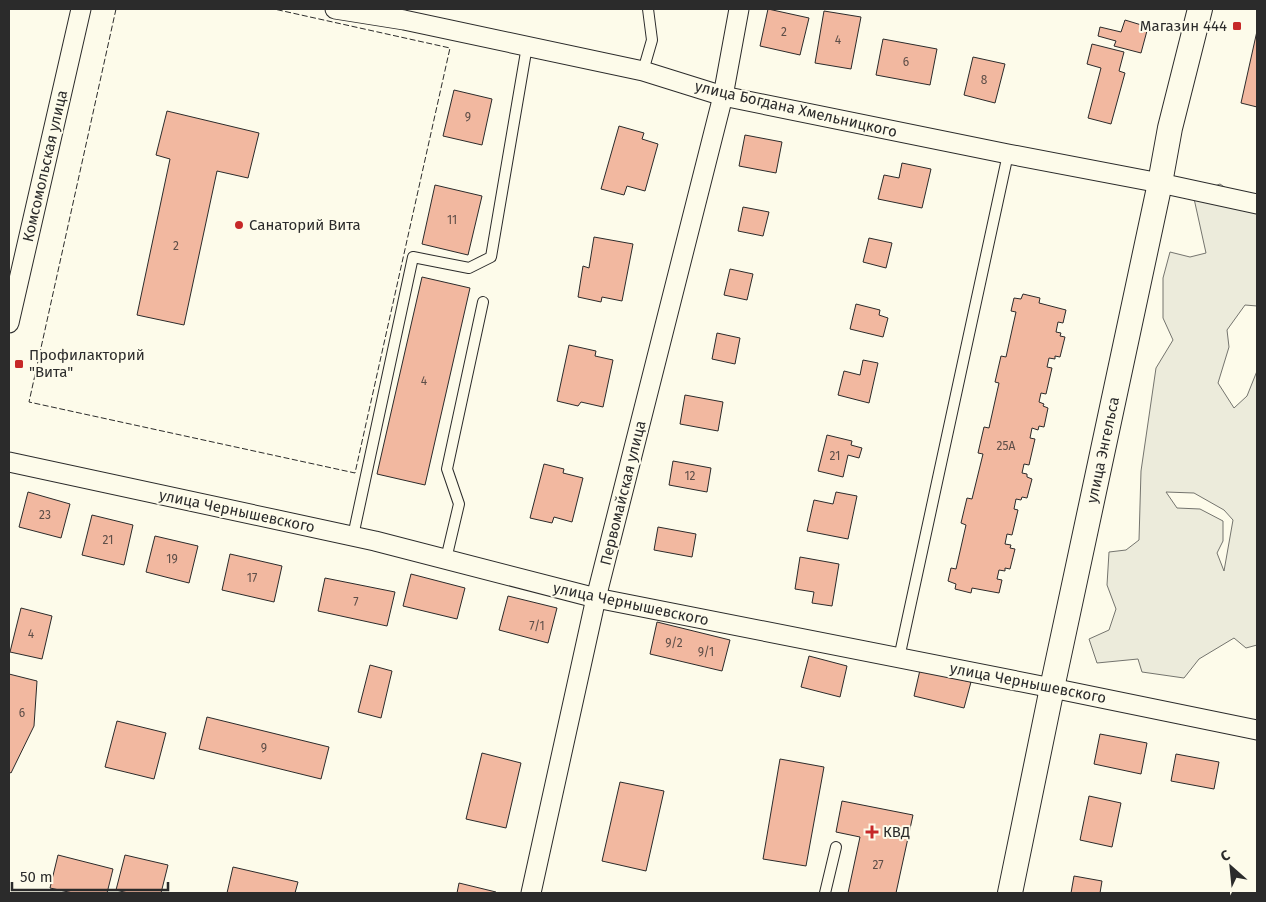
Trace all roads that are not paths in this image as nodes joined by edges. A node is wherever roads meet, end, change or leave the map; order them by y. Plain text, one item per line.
1 (81, 9) edge
2 (335, 9) edge
3 (648, 9) edge
4 (739, 9) edge
5 (1200, 9) edge
6 (405, 14) edge
7 (527, 46) junction
8 (643, 70) junction
9 (723, 96) junction
10 (1008, 154) junction
11 (1160, 183) junction
12 (1257, 204) edge
13 (483, 302) dead end
14 (9, 323) edge
15 (9, 462) edge
16 (353, 536) junction
17 (446, 559) junction
18 (596, 598) junction
19 (899, 658) junction
20 (1052, 688) junction
21 (1257, 730) edge
22 (836, 847) dead end
23 (531, 893) edge
24 (825, 893) edge
25 (1010, 893) edge

1 - 14 street, Комсомольская улица
2 - 6 street, улица Богдана Хмельницкого
3 - 8 lane
4 - 9 street, Первомайская улица
5 - 11 street, улица Энгельса
6 - 7 street, улица Богдана Хмельницкого
7 - 8 street, улица Богдана Хмельницкого
7 - 16 lane
8 - 9 street, улица Богдана Хмельницкого
9 - 10 street, улица Богдана Хмельницкого
9 - 18 street, Первомайская улица
10 - 11 street, улица Богдана Хмельницкого
10 - 19 lane
11 - 12 street, улица Богдана Хмельницкого
11 - 20 street, улица Энгельса
13 - 17 lane
15 - 16 street, улица Чернышевского
16 - 17 street, улица Чернышевского
17 - 18 street, улица Чернышевского
18 - 19 street, улица Чернышевского
18 - 23 street, Первомайская улица
19 - 20 street, улица Чернышевского
20 - 21 street, улица Чернышевского
20 - 25 street, улица Энгельса
22 - 24 lane

